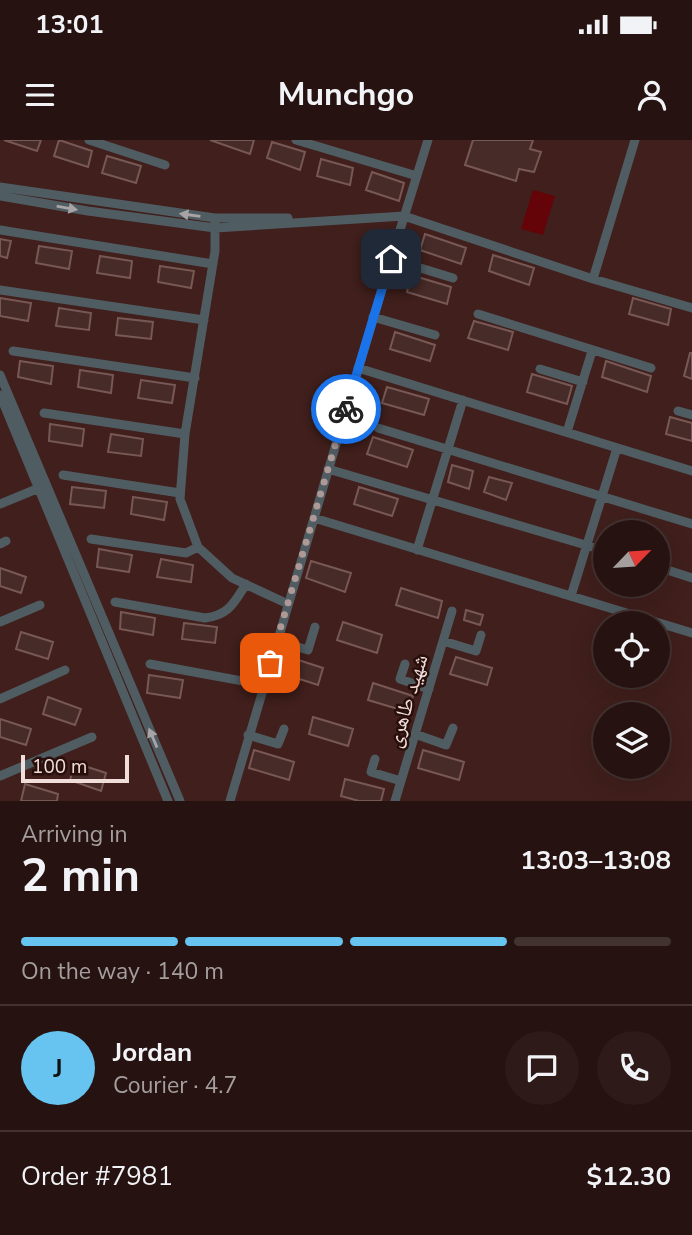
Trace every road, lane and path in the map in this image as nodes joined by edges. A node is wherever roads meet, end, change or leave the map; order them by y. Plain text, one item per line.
1 (89, 140) edge
2 (296, 140) edge
3 (428, 140) edge
4 (635, 140) edge
5 (165, 165) dead end
6 (417, 176) junction
7 (0, 187) edge
8 (0, 196) edge
9 (404, 215) junction
10 (215, 223) junction
11 (0, 230) edge
12 (391, 259) junction
13 (212, 264) junction
14 (453, 278) dead end
15 (593, 279) junction
16 (0, 290) edge
17 (692, 307) edge
18 (478, 314) dead end
19 (373, 317) junction
20 (204, 320) junction
21 (435, 335) dead end
22 (13, 351) dead end
23 (592, 351) junction
24 (358, 368) junction
25 (651, 368) dead end
26 (540, 369) dead end
27 (0, 375) edge
28 (195, 378) junction
29 (583, 382) junction
30 (0, 396) edge
31 (463, 400) junction
32 (678, 411) dead end
33 (44, 413) dead end
34 (692, 415) edge
35 (378, 428) dead end
36 (567, 432) junction
37 (185, 434) junction
38 (617, 448) junction
39 (448, 450) junction
40 (328, 468) junction
41 (692, 471) edge
42 (63, 475) dead end
43 (39, 488) junction
44 (180, 493) junction
45 (601, 497) junction
46 (433, 499) junction
47 (0, 504) edge
48 (314, 518) junction
49 (692, 524) edge
50 (91, 539) dead end
51 (587, 545) junction
52 (198, 547) junction
53 (593, 547) edge
54 (417, 550) junction
55 (670, 571) edge
56 (692, 578) edge
57 (246, 584) junction
58 (571, 596) junction
59 (115, 602) dead end
60 (288, 604) junction
61 (40, 605) dead end
62 (452, 611) dead end
63 (0, 622) edge
64 (315, 627) dead end
65 (692, 633) edge
66 (481, 635) dead end
67 (277, 641) junction
68 (443, 641) junction
69 (150, 664) dead end
70 (405, 664) dead end
71 (65, 670) dead end
72 (264, 685) junction
73 (429, 689) junction
74 (0, 699) edge
75 (453, 728) dead end
76 (284, 729) dead end
77 (415, 734) junction
78 (248, 736) junction
79 (92, 737) dead end
80 (375, 759) dead end
81 (158, 762) junction
82 (0, 776) edge
83 (401, 781) junction
84 (169, 801) edge
85 (180, 801) edge
86 (230, 801) edge
87 (395, 801) edge

1 - 5 street
2 - 6 street
3 - 6 street
4 - 15 street
6 - 9 street
10 -> 7 street
8 -> 10 street
9 - 10 street
9 - 12 street
9 - 15 street
10 - 13 street
11 - 13 street
12 - 14 street
12 - 19 street
13 - 20 street
15 - 17 street
16 - 20 street
18 - 23 street
19 - 21 street
19 - 24 street
20 - 28 street
22 - 28 street
23 - 25 street
23 - 29 street
24 - 31 street
24 - 40 street
26 - 29 street
81 -> 27 street
28 - 37 street
29 - 36 street
30 - 43 street
31 - 36 street
31 - 39 street
32 - 34 street
33 - 37 street
35 - 39 street
36 - 38 street
37 - 44 street
38 - 41 street
38 - 45 street
39 - 45 street
39 - 46 street
40 - 46 street
40 - 48 street
42 - 44 street
43 - 47 street
43 - 81 street
44 - 52 street
45 - 49 street
45 - 51 street
46 - 51 street
46 - 54 street
48 - 54 street
48 - 60 street
50 - 52 street
51 - 53 street
51 - 58 street
52 - 57 street
54 - 58 street
55 - 56 street
57 - 59 street
57 - 60 street
58 - 65 street
60 - 67 street
61 - 63 street
62 - 68 street, شهید طاهری
64 - 67 street
66 - 68 street
67 - 72 street
68 - 73 street, شهید طاهری
69 - 72 street
70 - 73 street
71 - 74 street
72 - 78 street
73 - 77 street, شهید طاهری
75 - 77 street
76 - 78 street
77 - 83 street, شهید طاهری
78 - 86 street
79 - 82 street
80 - 83 street
81 - 84 street
81 - 85 street
83 - 87 street, شهید طاهری

